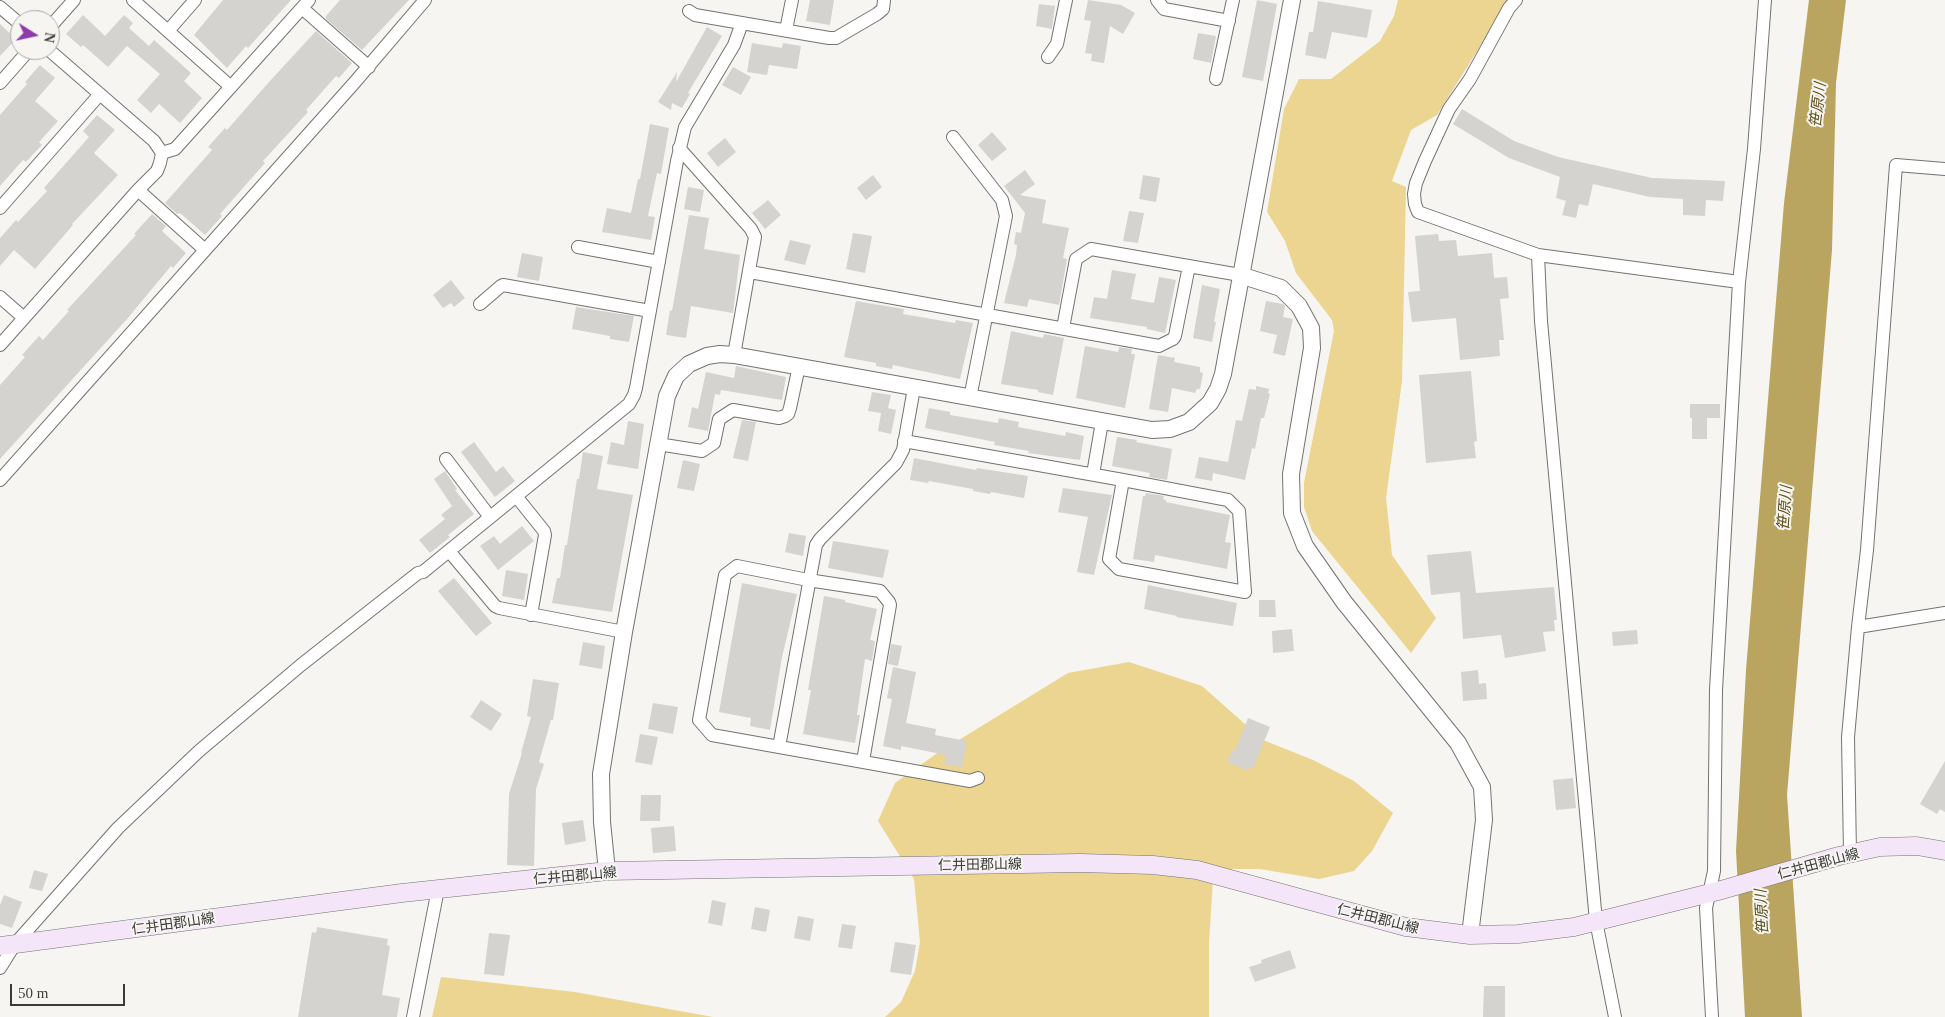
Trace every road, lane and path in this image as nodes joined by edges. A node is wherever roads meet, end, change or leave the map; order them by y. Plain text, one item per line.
1 (74, 0) edge
2 (133, 0) edge
3 (195, 0) edge
4 (426, 0) edge
5 (792, 0) edge
6 (884, 0) edge
7 (1066, 0) edge
8 (1157, 0) edge
9 (1233, 0) edge
10 (1292, 0) edge
11 (1516, 0) edge
12 (1765, 0) edge
13 (305, 4) edge
14 (0, 7) edge
15 (689, 11) dead end
16 (10, 16) edge
17 (60, 16) edge
18 (1229, 21) junction
19 (742, 23) junction
20 (786, 30) junction
21 (168, 31) junction
22 (1048, 57) dead end
23 (60, 59) edge
24 (21, 60) edge
25 (369, 66) junction
26 (1216, 79) dead end
27 (0, 83) edge
28 (231, 87) junction
29 (100, 94) junction
30 (953, 137) dead end
31 (679, 148) junction
32 (162, 153) junction
33 (1945, 169) edge
34 (138, 190) junction
35 (0, 208) edge
36 (578, 247) dead end
37 (205, 250) junction
38 (1538, 255) junction
39 (659, 262) junction
40 (1189, 266) junction
41 (750, 272) junction
42 (1240, 276) junction
43 (1739, 282) junction
44 (0, 297) edge
45 (480, 304) dead end
46 (650, 311) junction
47 (985, 315) junction
48 (24, 318) junction
49 (1063, 328) junction
50 (0, 345) edge
51 (734, 355) junction
52 (799, 366) junction
53 (914, 388) junction
54 (970, 398) junction
55 (1102, 422) junction
56 (904, 441) junction
57 (658, 444) junction
58 (446, 459) dead end
59 (1093, 474) junction
60 (0, 480) edge
61 (1123, 480) junction
62 (516, 496) junction
63 (490, 517) junction
64 (449, 551) junction
65 (808, 580) junction
66 (1945, 613) edge
67 (531, 615) junction
68 (1858, 626) junction
69 (624, 632) junction
70 (779, 747) junction
71 (863, 761) junction
72 (978, 778) dead end
73 (1945, 851) edge
74 (1844, 854) junction
75 (608, 870) junction
76 (438, 889) junction
77 (1714, 892) junction
78 (1596, 921) junction
79 (1470, 935) junction
80 (7, 945) edge
81 (0, 968) edge
82 (413, 1017) edge
83 (1615, 1017) edge
84 (1712, 1017) edge

1 - 17 street
2 - 21 street
3 - 21 street
4 - 25 street
5 - 20 street
6 - 20 street
7 - 22 street
8 - 18 street
9 - 18 street
10 - 42 street
11 - 38 street
12 - 43 street
13 - 25 street
13 - 28 street
14 - 16 street
15 - 19 street
18 - 26 street
19 - 20 street
19 - 31 street
21 - 28 street
23 - 29 street
24 - 27 street
25 - 37 street
28 - 32 street
29 - 32 street
29 - 35 street
30 - 47 street
31 - 39 street
31 - 41 street
32 - 34 street
33 - 68 street
34 - 37 street
34 - 48 street
36 - 39 street
37 - 60 street
38 - 43 street
38 - 78 street
39 - 46 street
40 - 42 street
40 - 49 street
40 - 49 street
41 - 47 street
41 - 51 street
42 - 55 street
42 - 79 street
43 - 77 street
44 - 48 street
45 - 46 street
46 - 62 street
47 - 49 street
47 - 54 street
48 - 50 street
51 - 52 street
51 - 57 street
52 - 53 street
52 - 57 street
53 - 54 street
53 - 56 street
54 - 55 street
55 - 59 street
56 - 59 street
56 - 65 street
57 - 69 street
58 - 63 street
59 - 61 street
61 - 61 street
62 - 63 street
62 - 67 street
63 - 64 street
64 - 67 street
64 - 80 street
65 - 70 street
65 - 70 street
65 - 71 street
66 - 68 street
67 - 69 street
68 - 74 street
69 - 75 street
70 - 71 street
71 - 72 street
73 - 74 main road, 仁井田郡山線
74 - 77 main road, 仁井田郡山線
75 - 76 main road, 仁井田郡山線
75 - 79 main road, 仁井田郡山線
76 - 80 main road, 仁井田郡山線
76 - 82 street
77 - 78 main road, 仁井田郡山線
77 - 84 street
78 - 79 main road, 仁井田郡山線
78 - 83 street
80 - 81 street

